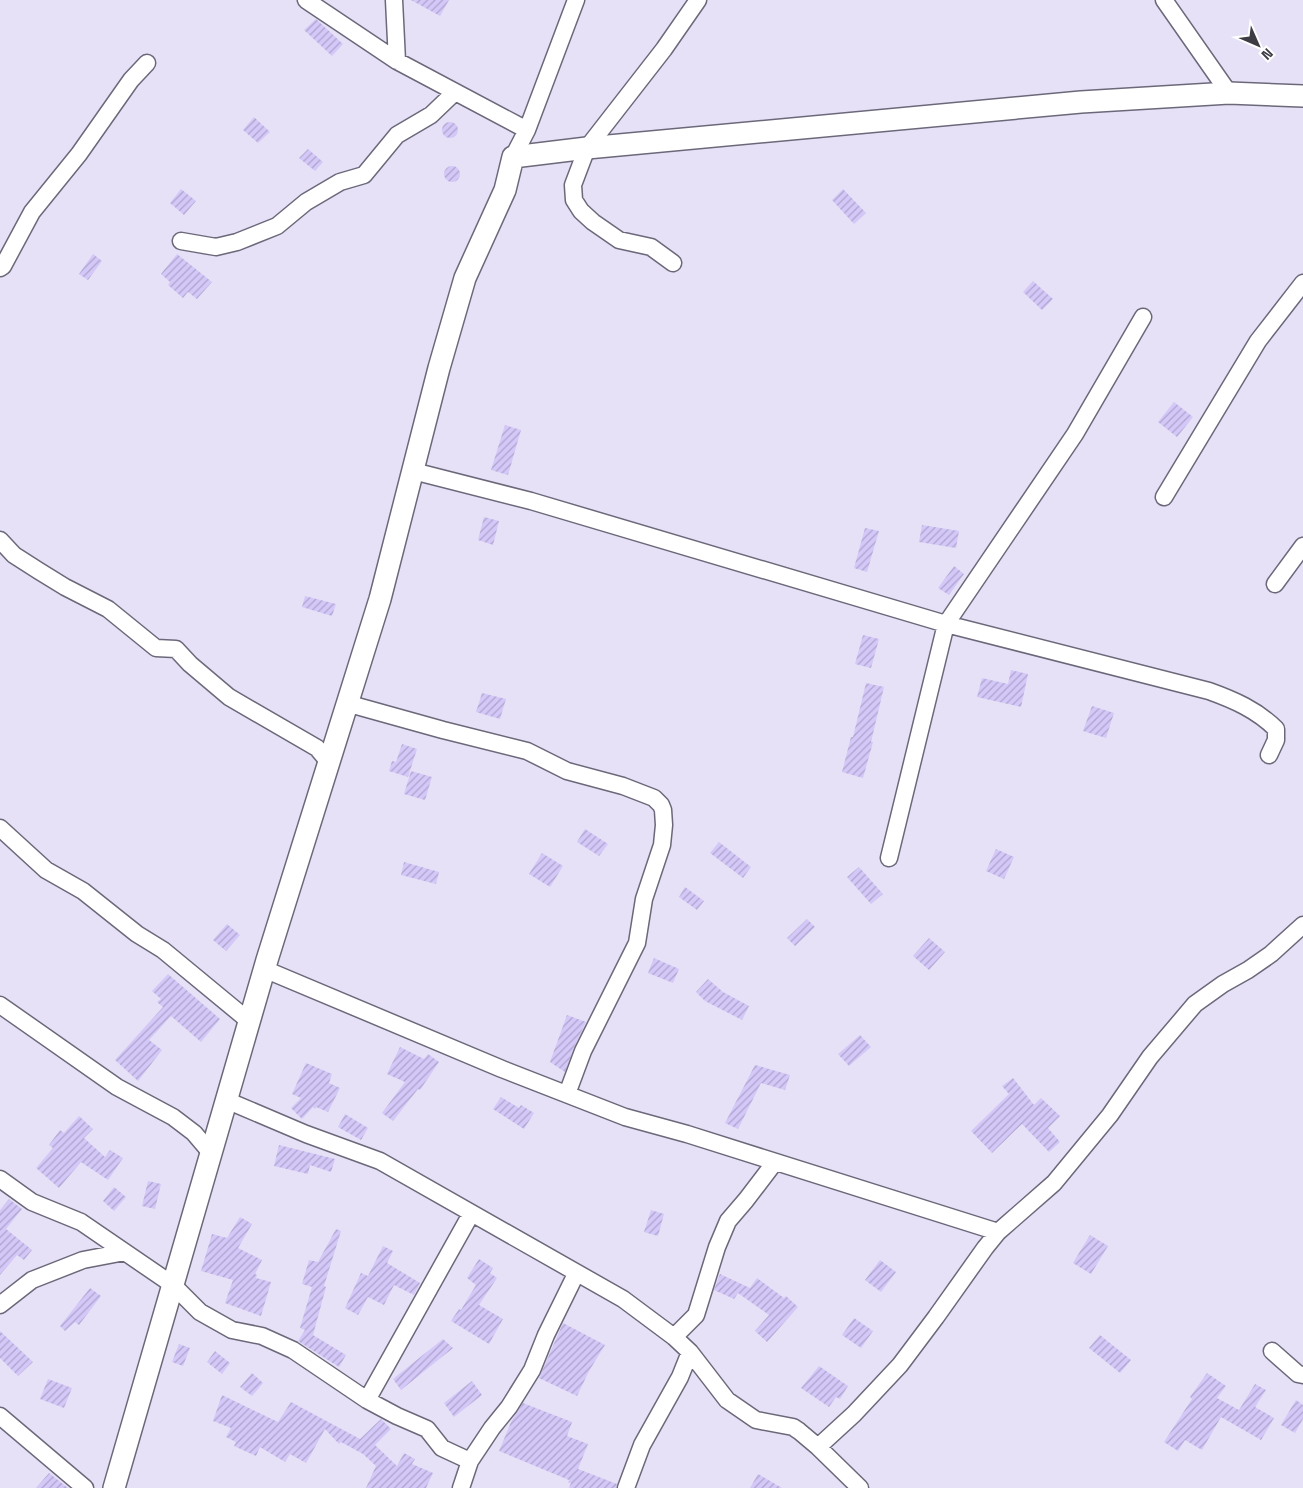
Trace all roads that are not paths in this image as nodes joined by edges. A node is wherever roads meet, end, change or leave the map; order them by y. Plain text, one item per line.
1 (306, 0) edge
2 (394, 0) edge
3 (576, 0) edge
4 (698, 0) edge
5 (1164, 0) edge
6 (397, 61) junction
7 (147, 63) dead end
8 (455, 92) junction
9 (1229, 93) junction
10 (1303, 96) edge
11 (527, 130) junction
12 (587, 148) junction
13 (513, 157) junction
14 (181, 241) dead end
15 (673, 264) dead end
16 (0, 268) edge
17 (1303, 283) edge
18 (1143, 317) dead end
19 (413, 471) junction
20 (1164, 497) dead end
21 (0, 540) edge
22 (1303, 546) edge
23 (1275, 584) dead end
24 (946, 624) junction
25 (346, 702) junction
26 (1269, 754) dead end
27 (328, 761) junction
28 (0, 828) edge
29 (889, 858) dead end
30 (1303, 925) edge
31 (264, 969) junction
32 (0, 1006) edge
33 (249, 1021) junction
34 (567, 1094) junction
35 (226, 1100) junction
36 (211, 1153) junction
37 (775, 1162) junction
38 (0, 1179) edge
39 (471, 1214) junction
40 (998, 1232) junction
41 (126, 1252) junction
42 (576, 1274) junction
43 (173, 1285) junction
44 (0, 1306) edge
45 (674, 1338) junction
46 (1272, 1351) dead end
47 (690, 1352) junction
48 (1303, 1375) edge
49 (367, 1400) junction
50 (0, 1416) edge
51 (818, 1447) junction
52 (470, 1461) junction
53 (85, 1488) edge
54 (114, 1488) edge
55 (461, 1488) edge
56 (626, 1488) edge
57 (860, 1488) edge

1 - 6 street
2 - 6 street
3 - 11 street
4 - 12 street
5 - 9 street
6 - 8 street
7 - 16 street
8 - 11 street
8 - 14 street
9 - 10 street
9 - 12 street
11 - 13 street
12 - 13 street
12 - 15 street
13 - 19 street
17 - 20 street
18 - 24 street
19 - 24 street
19 - 25 street
21 - 27 street
22 - 23 street
24 - 26 street
24 - 29 street
25 - 27 street
25 - 34 street
27 - 31 street
28 - 33 street
30 - 40 street
31 - 33 street
31 - 34 street
32 - 36 street
33 - 35 street
34 - 37 street
35 - 36 street
35 - 39 street
36 - 43 street
37 - 40 street
37 - 45 street
38 - 41 street
39 - 42 street
39 - 49 street
40 - 51 street
41 - 43 street
41 - 44 street
42 - 45 street
42 - 52 street
43 - 49 street
43 - 54 street
45 - 47 street
46 - 48 street
47 - 51 street
47 - 56 street
49 - 52 street
50 - 53 street
51 - 57 street
52 - 55 street

